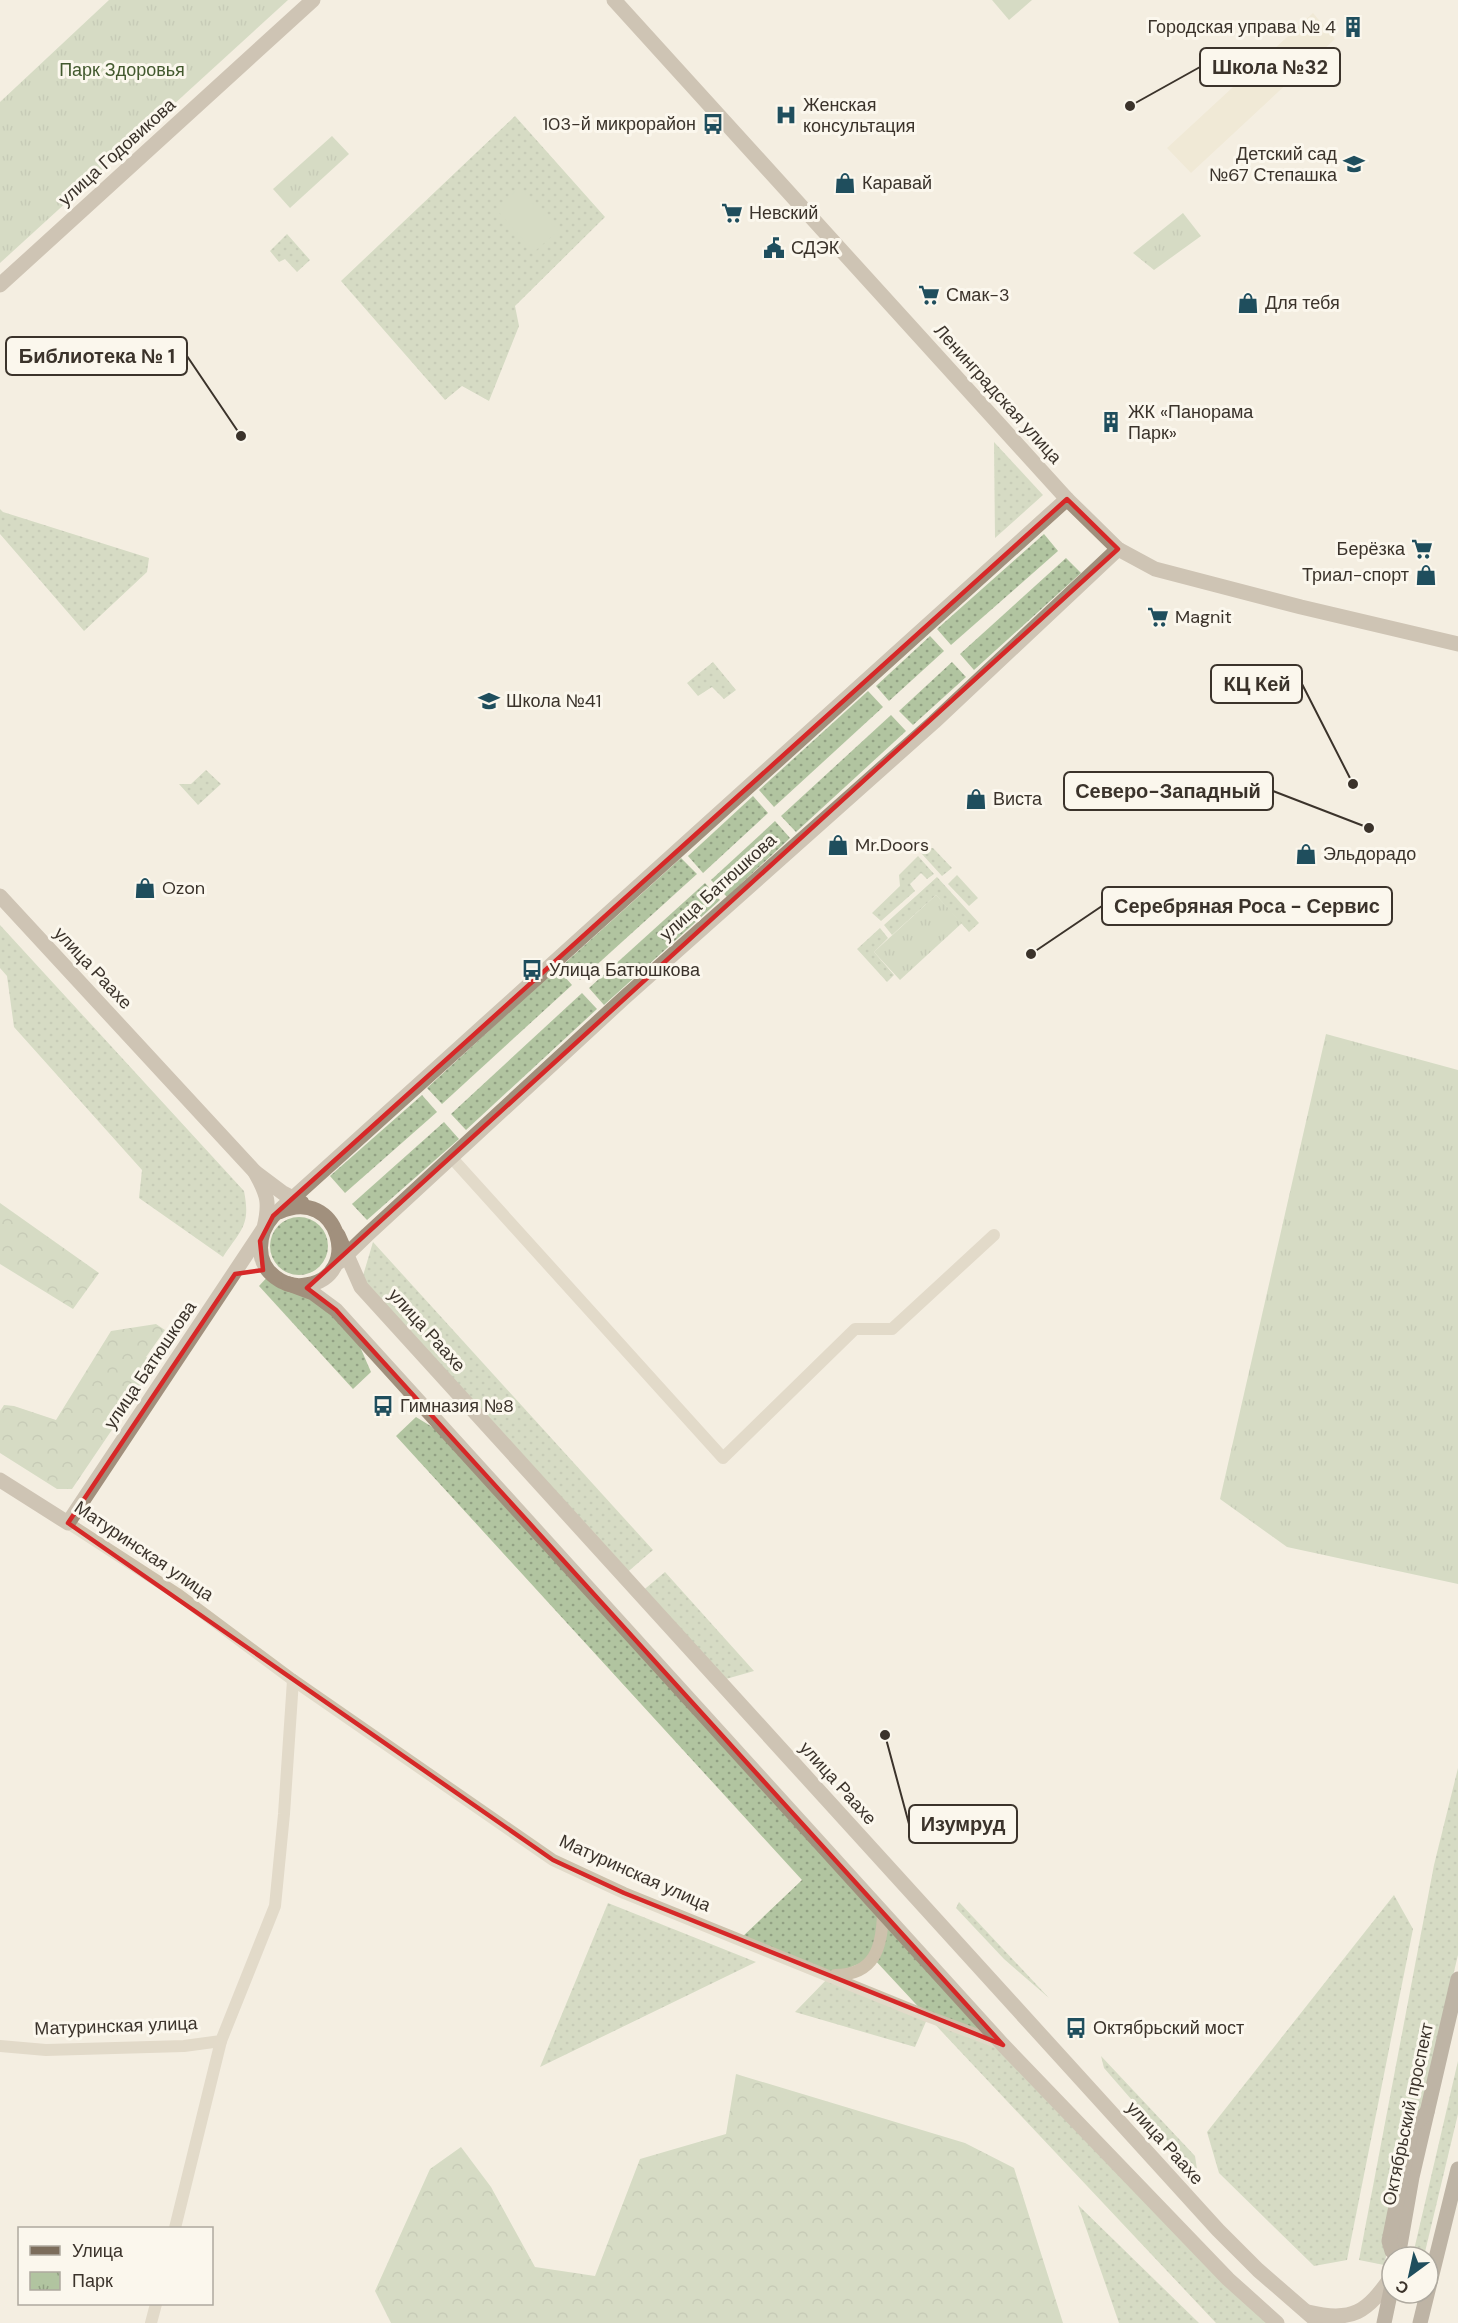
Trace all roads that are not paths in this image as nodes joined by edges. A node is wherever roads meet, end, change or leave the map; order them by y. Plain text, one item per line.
1 (313, 0) edge
2 (614, 0) edge
3 (0, 285) edge
4 (1066, 499) junction
5 (1118, 549) junction
6 (1458, 644) edge
7 (0, 896) edge
8 (451, 1157) junction
9 (255, 1172) junction
10 (293, 1199) junction
11 (310, 1208) junction
12 (279, 1212) junction
13 (264, 1228) junction
14 (338, 1235) junction
15 (994, 1235) dead end
16 (346, 1256) junction
17 (329, 1272) junction
18 (235, 1274) junction
19 (282, 1281) junction
20 (0, 1480) edge
21 (68, 1522) junction
22 (293, 1680) junction
23 (883, 1913) junction
24 (830, 1975) junction
25 (1458, 1979) edge
26 (221, 2041) junction
27 (1003, 2045) junction
28 (0, 2046) edge
29 (1458, 2169) edge
30 (175, 2227) edge
31 (1390, 2245) edge
32 (1437, 2245) edge
33 (1380, 2294) edge
34 (156, 2305) edge
35 (1388, 2305) edge
36 (1425, 2305) edge
37 (1305, 2311) junction
38 (1422, 2320) edge
39 (151, 2323) edge
40 (1277, 2323) edge
41 (1319, 2323) edge
42 (1384, 2323) edge

1 - 3 street, улица Годовикова
2 - 4 street, Ленинградская улица
4 - 5 street, Ленинградская улица
4 - 10 street
5 - 6 street, Ленинградская улица
5 - 8 street, улица Батюшкова
7 - 9 street, улица Раахе
8 - 15 street
8 - 16 street, улица Батюшкова
9 - 10 street
9 - 13 street
10 - 11 street
10 - 12 street
11 - 12 street
11 - 14 street
12 - 13 street
13 - 18 street, улица Батюшкова
13 - 19 street
14 - 16 street, улица Раахе
14 - 17 street
16 - 17 street, улица Батюшкова
16 - 37 street, улица Раахе
17 - 19 street
18 - 19 street
18 - 21 street, улица Батюшкова
19 - 23 street
20 - 21 street, Матуринская улица
21 - 22 street, Матуринская улица
22 - 24 street, Матуринская улица
22 - 26 street, Матуринская улица
23 - 24 street
23 - 27 street
24 - 27 street, Матуринская улица
25 - 31 main road, Октябрьский проспект
26 - 28 street, Матуринская улица
26 - 30 street
27 - 40 street
29 - 32 main road
33 - 37 street
34 - 39 street
35 - 42 main road
36 - 38 main road
37 - 41 street, улица Раахе

